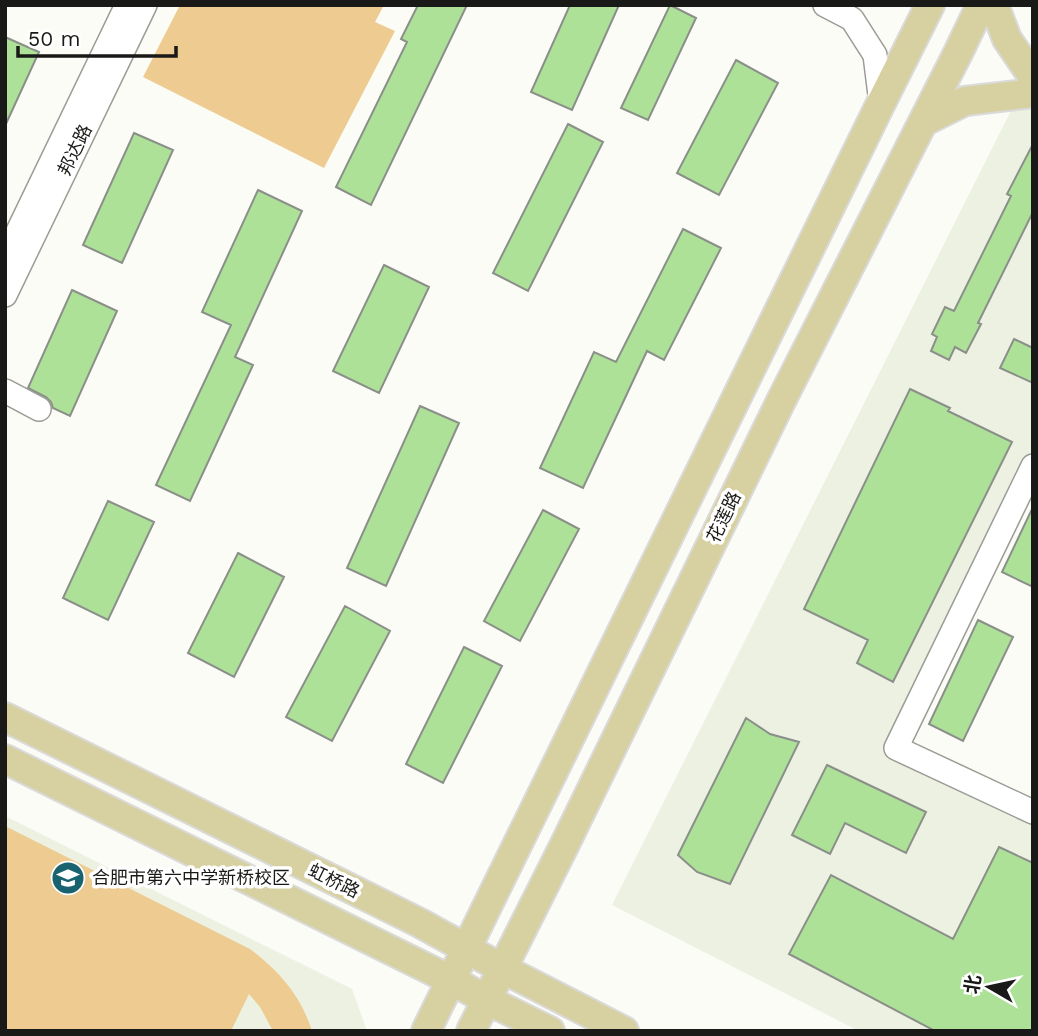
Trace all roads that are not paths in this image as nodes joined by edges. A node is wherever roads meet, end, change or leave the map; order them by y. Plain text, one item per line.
1 (127, 5) edge
2 (145, 5) edge
3 (825, 5) edge
4 (930, 5) edge
5 (981, 5) edge
6 (994, 5) edge
7 (1033, 77) edge
8 (1033, 93) edge
9 (881, 103) junction
10 (923, 122) junction
11 (5, 258) edge
12 (5, 295) edge
13 (5, 391) edge
14 (39, 408) dead end
15 (1033, 466) edge
16 (5, 717) edge
17 (5, 759) edge
18 (1033, 812) edge
19 (526, 828) junction
20 (564, 846) junction
21 (351, 889) junction
22 (333, 922) junction
23 (467, 948) junction
24 (503, 969) junction
25 (451, 979) junction
26 (487, 1000) junction
27 (620, 1030) edge
28 (426, 1031) edge
29 (471, 1031) edge
30 (550, 1031) edge

1 - 11 street, 邦达路
2 - 12 street, 邦达路
3 - 9 street
4 - 9 main road
5 - 10 main road, 花莲路
6 - 7 main road
8 - 10 main road
9 - 19 main road
10 - 20 main road, 花莲路
13 - 14 street
15 - 18 street
16 - 21 main road, 虹桥路
17 - 22 main road, 虹桥路
19 - 20 main road
19 - 23 main road
20 - 24 main road, 花莲路
21 - 22 main road
21 - 23 main road, 虹桥路
22 - 25 main road, 虹桥路
23 - 24 main road, 虹桥路
23 - 25 main road
24 - 26 main road, 花莲路
24 - 27 main road, 虹桥路
25 - 26 main road, 虹桥路
25 - 28 main road
26 - 29 main road, 花莲路
26 - 30 main road, 虹桥路

